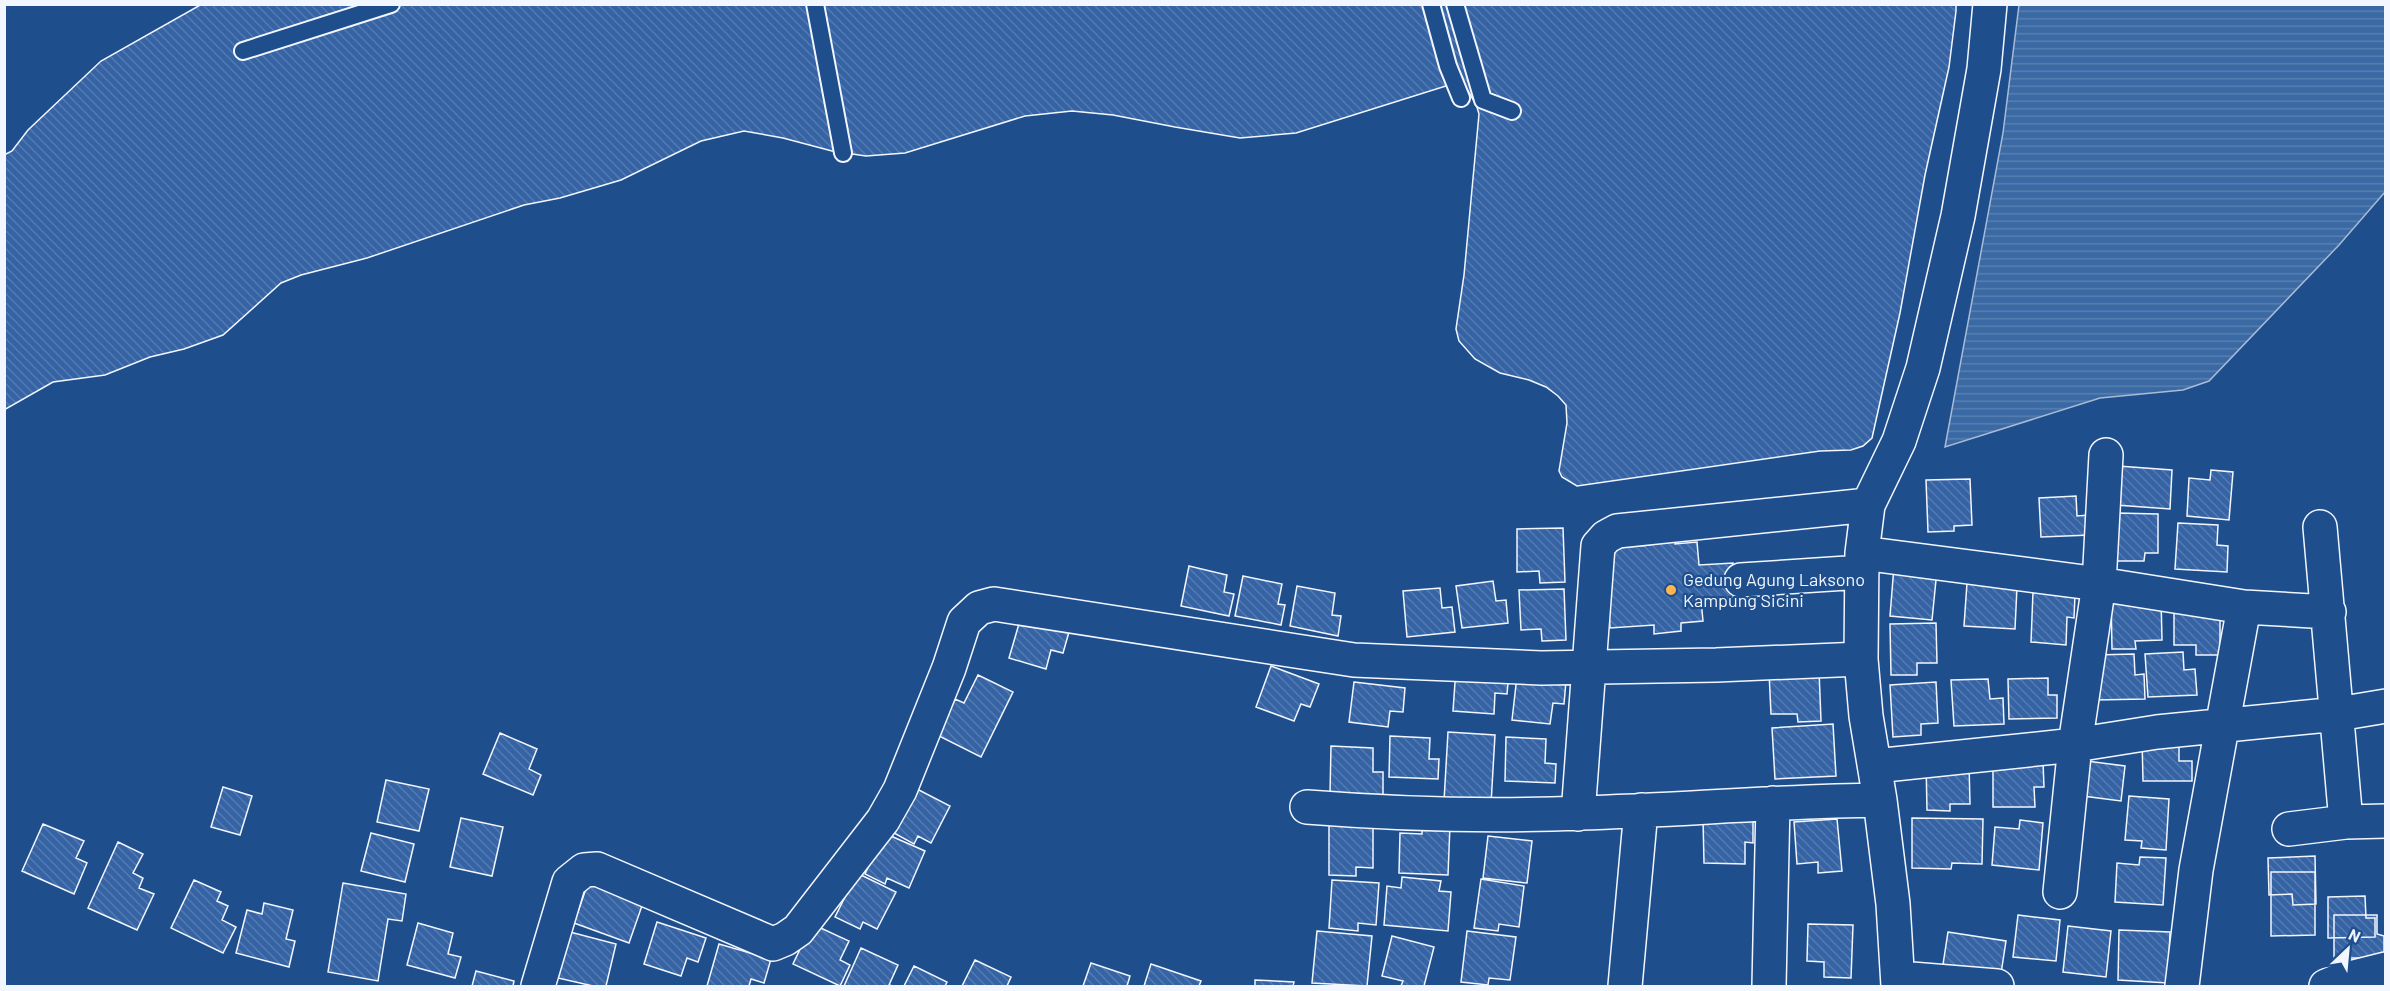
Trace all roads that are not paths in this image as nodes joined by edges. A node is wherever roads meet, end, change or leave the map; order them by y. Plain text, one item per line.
1 (390, 4) edge
2 (814, 4) edge
3 (1431, 4) edge
4 (1455, 4) edge
5 (1990, 4) edge
6 (243, 51) dead end
7 (1461, 98) dead end
8 (1512, 111) dead end
9 (843, 153) dead end
10 (2106, 455) dead end
11 (1868, 505) junction
12 (2320, 527) dead end
13 (1862, 562) junction
14 (1741, 580) dead end
15 (2099, 584) junction
16 (2244, 607) junction
17 (2329, 612) junction
18 (1860, 659) junction
19 (1589, 667) junction
20 (2385, 706) edge
21 (2338, 714) junction
22 (2224, 726) junction
23 (2075, 745) junction
24 (1875, 766) junction
25 (1880, 800) junction
26 (1773, 803) junction
27 (1307, 807) dead end
28 (1641, 810) junction
29 (1578, 813) junction
30 (2385, 821) edge
31 (2346, 822) junction
32 (2289, 829) dead end
33 (2060, 892) dead end
34 (2385, 969) edge
35 (1898, 982) edge
36 (538, 987) edge
37 (1625, 987) edge
38 (1769, 987) edge
39 (1997, 987) edge
40 (2182, 987) edge
41 (2325, 987) edge

1 - 6 lane
2 - 9 lane
3 - 7 lane
4 - 8 lane
5 - 11 street
10 - 15 street
11 - 13 street
11 - 19 street
12 - 17 street
13 - 14 street
13 - 15 street
13 - 18 street
15 - 16 street
15 - 23 street
16 - 17 street
16 - 22 street
17 - 21 street
18 - 19 street
18 - 24 street
19 - 29 street
19 - 36 street
20 - 21 street
21 - 22 street
21 - 31 street
22 - 23 street
22 - 40 street
23 - 24 street
23 - 33 street
24 - 25 street
25 - 26 street
25 - 35 street
26 - 28 street
26 - 38 street
27 - 29 street
28 - 29 street
28 - 37 street
30 - 31 street
31 - 32 street
34 - 41 street
35 - 39 street

